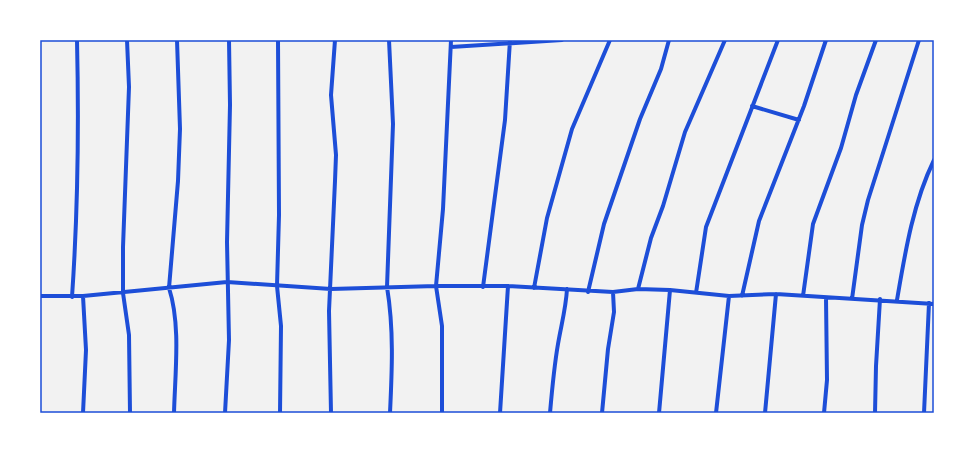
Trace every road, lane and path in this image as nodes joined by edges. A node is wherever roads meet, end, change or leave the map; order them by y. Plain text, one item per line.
1 (77, 40) edge
2 (127, 40) edge
3 (177, 40) edge
4 (229, 40) edge
5 (278, 40) edge
6 (335, 40) edge
7 (389, 40) edge
8 (451, 40) edge
9 (555, 40) edge
10 (562, 40) edge
11 (610, 40) edge
12 (669, 40) edge
13 (725, 40) edge
14 (778, 40) edge
15 (826, 40) edge
16 (876, 40) edge
17 (919, 40) edge
18 (510, 42) edge
19 (451, 47) junction
20 (752, 106) junction
21 (799, 120) junction
22 (934, 160) edge
23 (227, 282) junction
24 (277, 286) junction
25 (436, 286) junction
26 (508, 286) junction
27 (387, 287) junction
28 (483, 287) junction
29 (169, 288) junction
30 (534, 288) junction
31 (331, 289) junction
32 (567, 289) junction
33 (638, 289) junction
34 (670, 290) junction
35 (588, 292) junction
36 (613, 292) junction
37 (123, 293) junction
38 (696, 293) junction
39 (776, 294) junction
40 (40, 296) edge
41 (72, 296) junction
42 (83, 296) junction
43 (728, 296) junction
44 (742, 296) junction
45 (803, 296) junction
46 (826, 298) junction
47 (852, 299) junction
48 (880, 299) junction
49 (897, 300) junction
50 (932, 304) edge
51 (83, 413) edge
52 (130, 413) edge
53 (174, 413) edge
54 (225, 413) edge
55 (280, 413) edge
56 (331, 413) edge
57 (390, 413) edge
58 (442, 413) edge
59 (500, 413) edge
60 (550, 413) edge
61 (602, 413) edge
62 (659, 413) edge
63 (716, 413) edge
64 (765, 413) edge
65 (824, 413) edge
66 (875, 413) edge
67 (924, 413) edge

1 - 41 street
2 - 37 street
3 - 29 street
4 - 23 street
5 - 24 street
6 - 31 street
7 - 27 street
8 - 19 street
9 - 10 street
9 - 18 street
11 - 30 street
12 - 35 street
13 - 33 street
14 - 20 street
15 - 21 street
16 - 45 street
17 - 47 street
18 - 19 street
18 - 28 street
19 - 25 street
20 - 21 street
20 - 38 street
21 - 44 street
22 - 49 street
23 - 24 street
23 - 29 street
23 - 54 street
24 - 31 street
24 - 55 street
25 - 27 street
25 - 28 street
25 - 58 street
26 - 28 street
26 - 30 street
26 - 59 street
27 - 31 street
27 - 57 street
29 - 37 street
29 - 53 street
30 - 32 street
31 - 56 street
32 - 35 street
32 - 60 street
33 - 34 street
33 - 36 street
34 - 38 street
34 - 62 street
35 - 36 street
36 - 61 street
37 - 42 street
37 - 52 street
38 - 43 street
39 - 44 street
39 - 45 street
39 - 64 street
40 - 41 street
41 - 42 street
42 - 51 street
43 - 44 street
43 - 63 street
45 - 46 street
46 - 47 street
46 - 65 street
47 - 48 street
48 - 49 street
48 - 66 street
49 - 50 street
50 - 67 street

